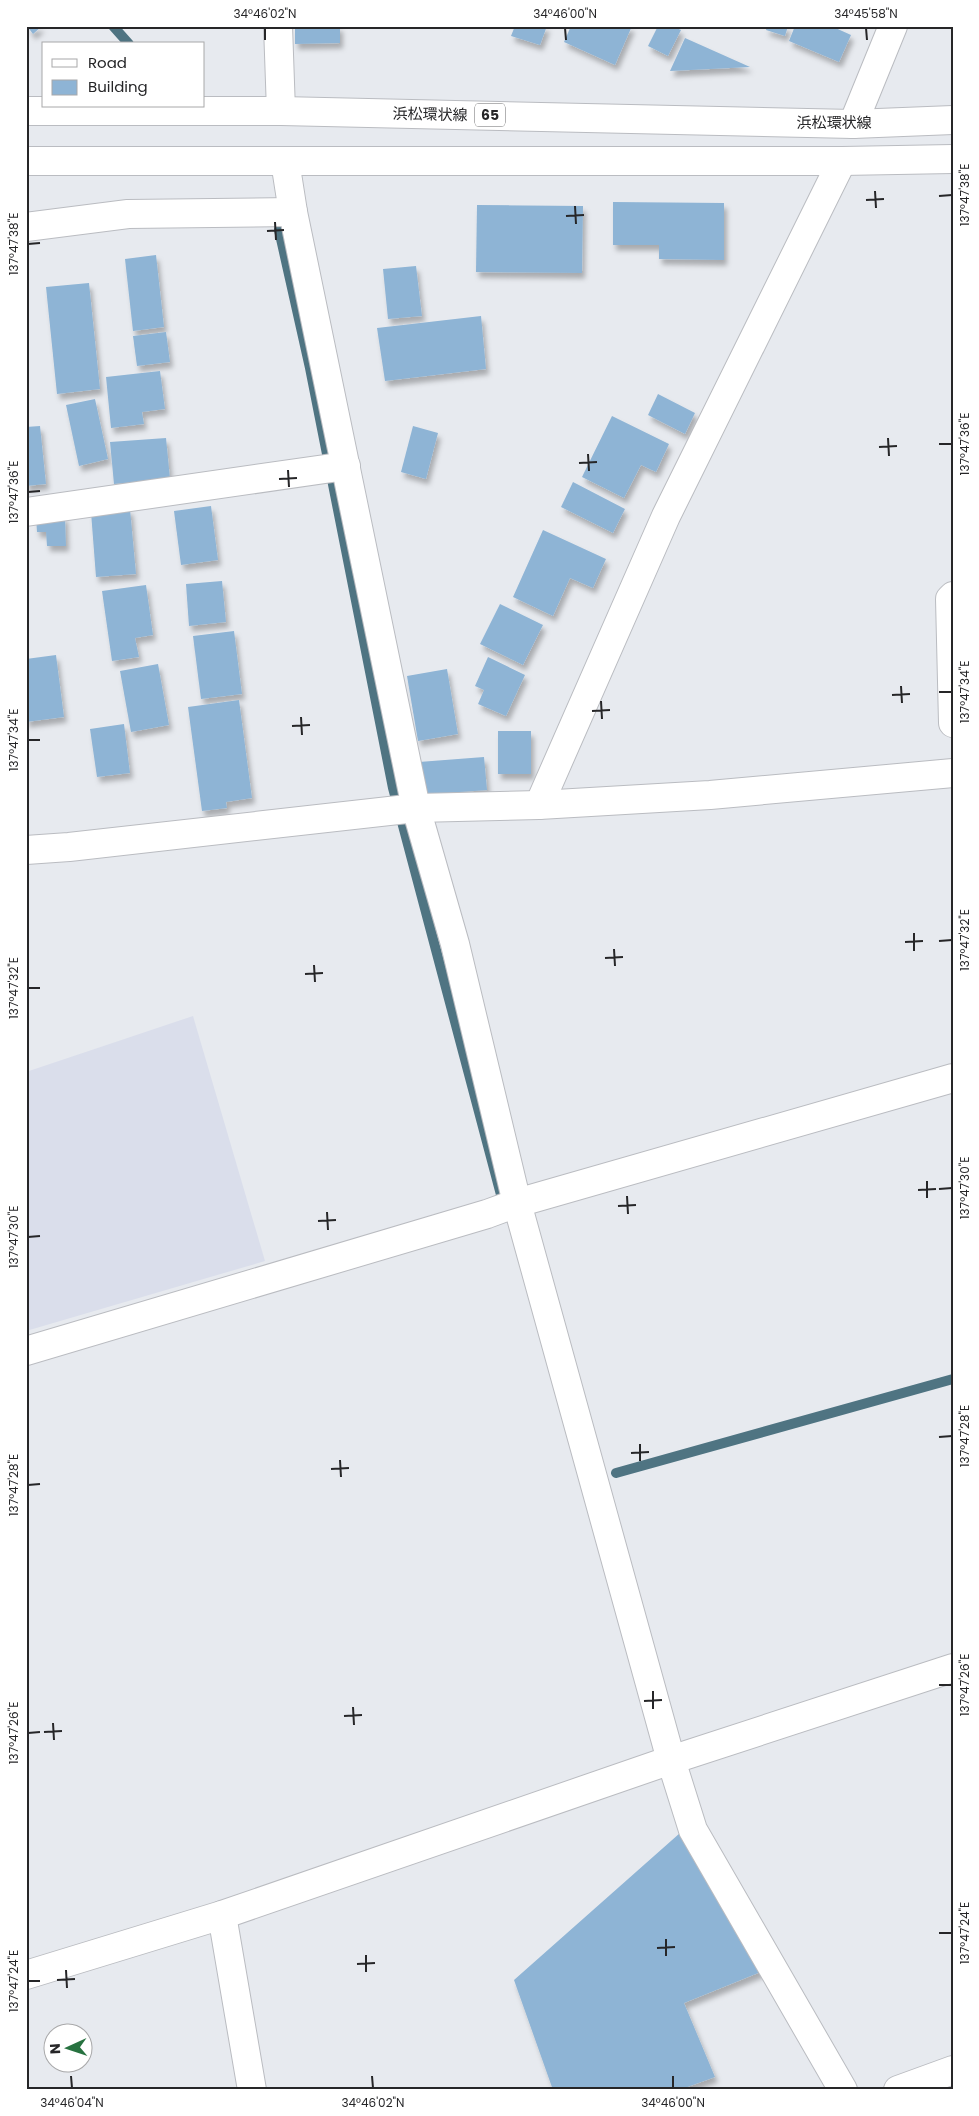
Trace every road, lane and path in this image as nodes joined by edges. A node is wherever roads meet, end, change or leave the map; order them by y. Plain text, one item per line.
1 (278, 26) edge
2 (893, 26) edge
3 (26, 111) edge
4 (281, 111) junction
5 (953, 120) edge
6 (853, 124) junction
7 (953, 159) edge
8 (26, 161) edge
9 (842, 161) junction
10 (285, 162) junction
11 (293, 212) junction
12 (26, 227) edge
13 (345, 466) junction
14 (26, 512) edge
15 (953, 596) edge
16 (953, 723) edge
17 (953, 773) edge
18 (539, 805) junction
19 (416, 808) junction
20 (26, 850) edge
21 (953, 1078) edge
22 (505, 1208) junction
23 (26, 1351) edge
24 (953, 1668) edge
25 (671, 1760) junction
26 (222, 1915) junction
27 (26, 1975) edge
28 (953, 2070) edge
29 (252, 2090) edge
30 (843, 2090) edge
31 (898, 2090) edge

1 - 4 street
2 - 6 street
3 - 4 street, 浜松環状線 / 65
4 - 6 street, 浜松環状線 / 65
5 - 6 street, 浜松環状線 / 65
7 - 9 street
8 - 10 street
9 - 10 street
9 - 18 street
10 - 11 street
11 - 12 street
11 - 13 street
13 - 14 street
13 - 19 street
15 - 16 street
17 - 18 street
18 - 19 street
19 - 20 street
19 - 22 street
21 - 22 street
22 - 23 street
22 - 25 street
24 - 25 street
25 - 26 street
25 - 30 street
26 - 27 street
26 - 29 street
28 - 31 street

